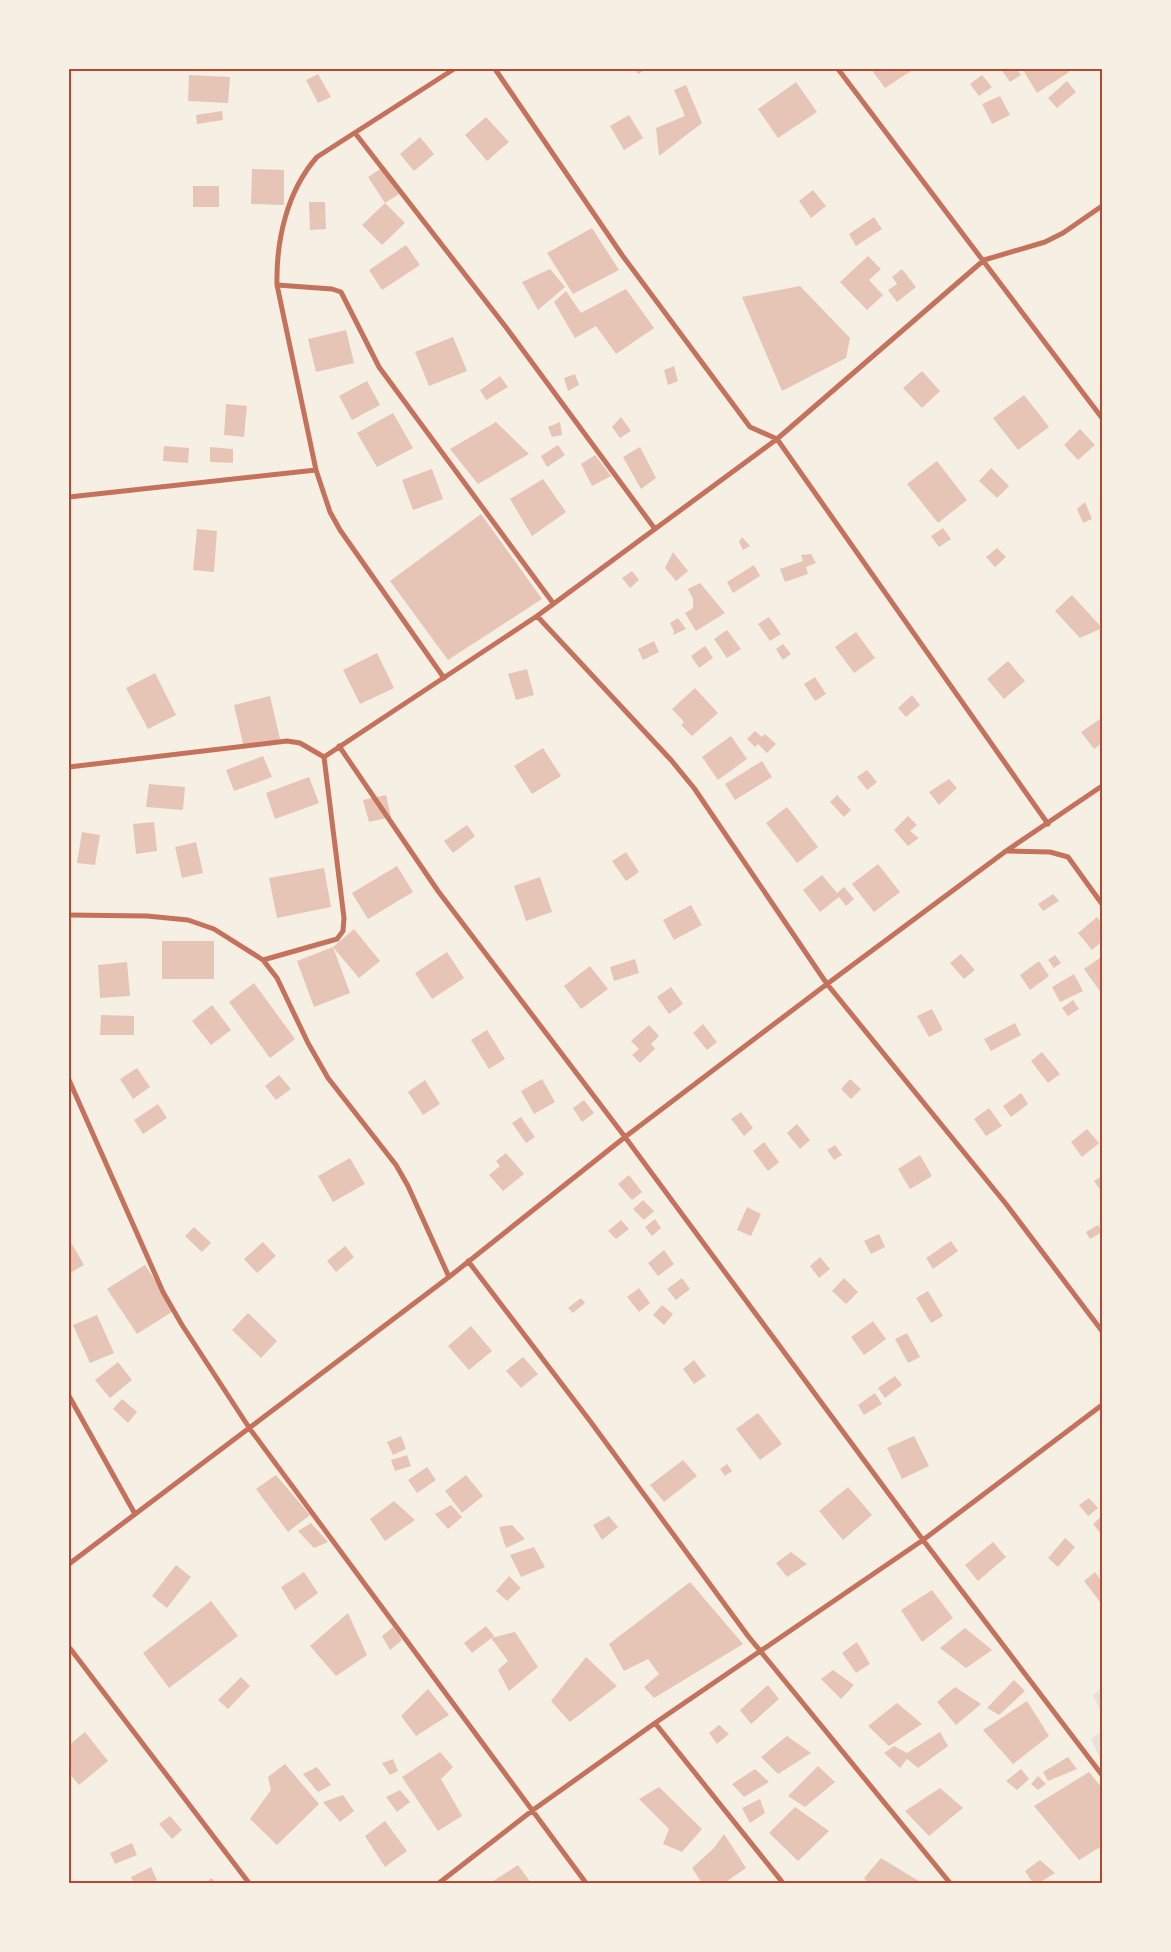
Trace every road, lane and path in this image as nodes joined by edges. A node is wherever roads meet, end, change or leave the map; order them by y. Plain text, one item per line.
1 (454, 69) edge
2 (495, 69) edge
3 (838, 69) edge
4 (355, 134) junction
5 (1102, 206) edge
6 (984, 260) junction
7 (277, 285) junction
8 (1102, 418) edge
9 (777, 439) junction
10 (316, 470) junction
11 (69, 497) edge
12 (654, 529) junction
13 (553, 603) junction
14 (537, 616) junction
15 (444, 678) junction
16 (339, 746) junction
17 (324, 757) junction
18 (69, 767) edge
19 (1102, 786) edge
20 (1048, 824) junction
21 (1006, 851) junction
22 (1102, 904) edge
23 (69, 915) edge
24 (263, 960) junction
25 (828, 984) junction
26 (69, 1080) edge
27 (625, 1137) junction
28 (468, 1262) junction
29 (449, 1277) junction
30 (1102, 1331) edge
31 (69, 1396) edge
32 (1102, 1405) edge
33 (250, 1429) junction
34 (135, 1514) junction
35 (923, 1540) junction
36 (69, 1564) edge
37 (69, 1647) edge
38 (760, 1651) junction
39 (655, 1723) junction
40 (1102, 1775) edge
41 (533, 1810) junction
42 (249, 1883) edge
43 (439, 1883) edge
44 (586, 1883) edge
45 (783, 1883) edge
46 (950, 1883) edge

1 - 4 street
2 - 9 street
3 - 6 street
4 - 7 street
4 - 12 street
5 - 6 street
6 - 8 street
6 - 9 street
7 - 10 street
7 - 13 street
9 - 12 street
9 - 20 street
10 - 11 street
10 - 15 street
12 - 13 street
13 - 14 street
14 - 15 street
14 - 25 street
15 - 16 street
16 - 17 street
16 - 27 street
17 - 18 street
17 - 24 street
19 - 20 street
20 - 21 street
21 - 22 street
21 - 25 street
23 - 24 street
24 - 29 street
25 - 27 street
25 - 30 street
26 - 33 street
27 - 28 street
27 - 35 street
28 - 29 street
28 - 38 street
29 - 33 street
31 - 34 street
32 - 35 street
33 - 34 street
33 - 41 street
34 - 36 street
35 - 38 street
35 - 40 street
37 - 42 street
38 - 39 street
38 - 46 street
39 - 41 street
39 - 45 street
41 - 43 street
41 - 44 street

